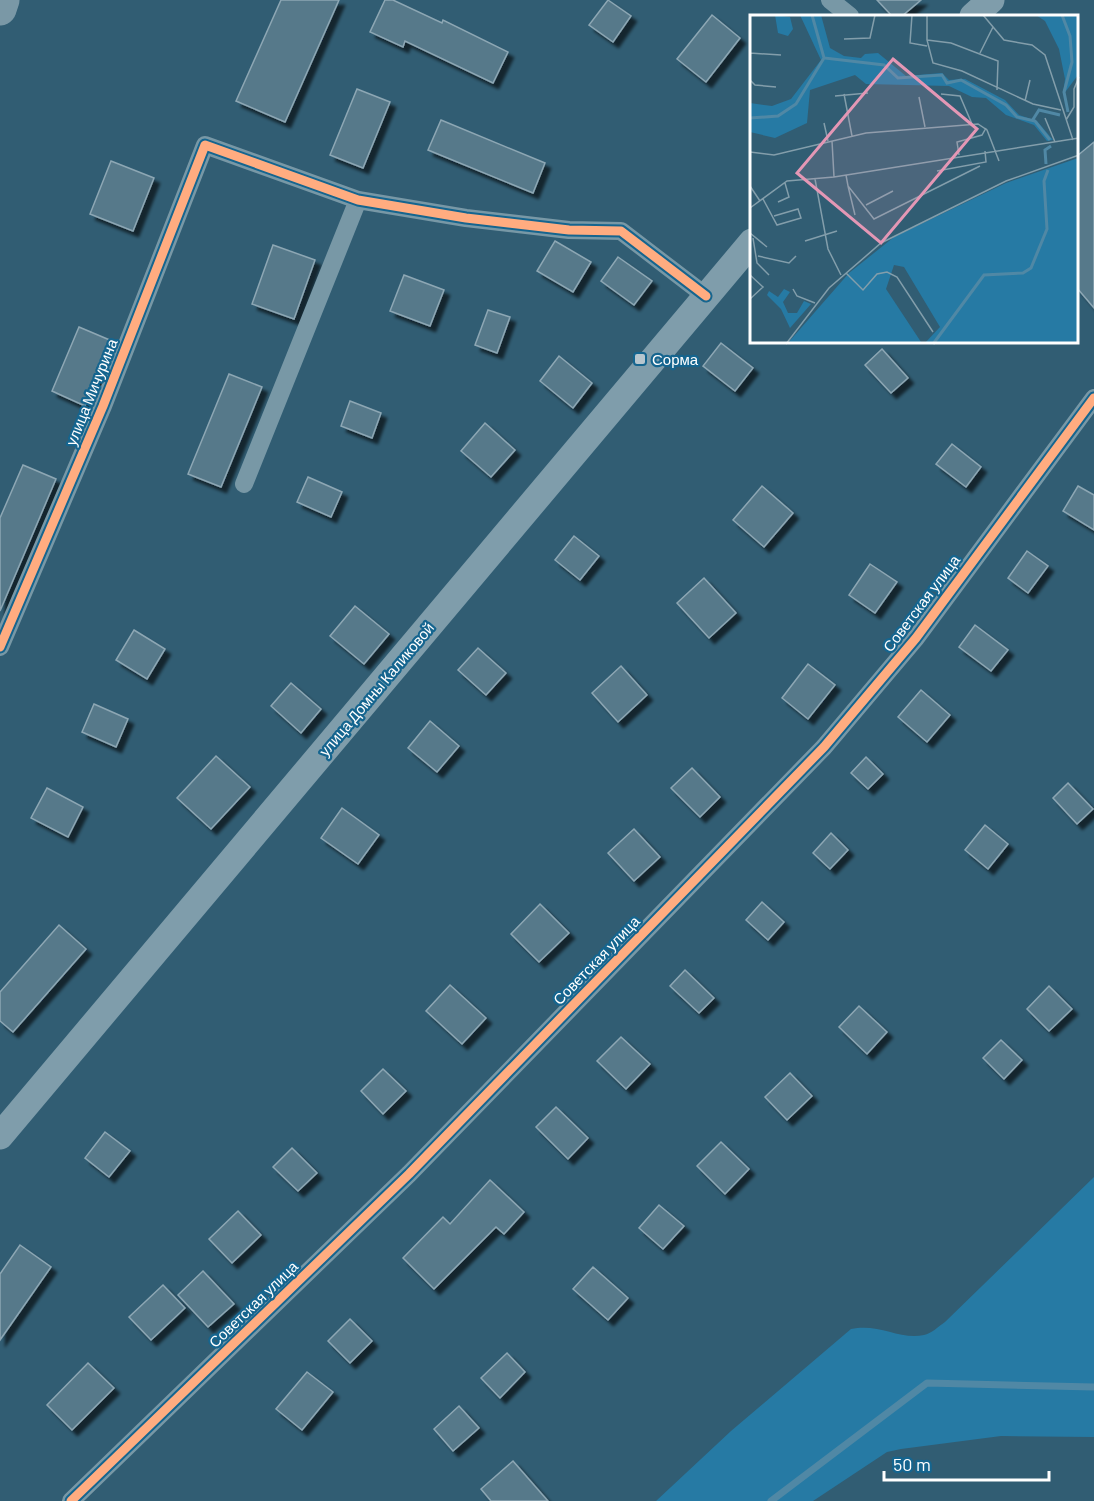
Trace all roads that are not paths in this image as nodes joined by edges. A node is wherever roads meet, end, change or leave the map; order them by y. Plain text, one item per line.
1 (3, 0) edge
2 (830, 0) edge
3 (991, 0) edge
4 (0, 9) edge
5 (849, 15) edge
6 (974, 15) edge
7 (358, 200) junction
8 (750, 244) edge
9 (706, 296) junction
10 (1094, 398) edge
11 (244, 484) dead end
12 (0, 647) edge
13 (0, 1136) edge
14 (71, 1501) edge

1 - 4 highway
2 - 5 street
3 - 6 main road
7 - 9 street
7 - 11 street
7 - 12 street, улица Мичурина
8 - 9 main road, улица Домны Каликовой
9 - 13 main road, улица Домны Каликовой
10 - 14 street, Советская улица

